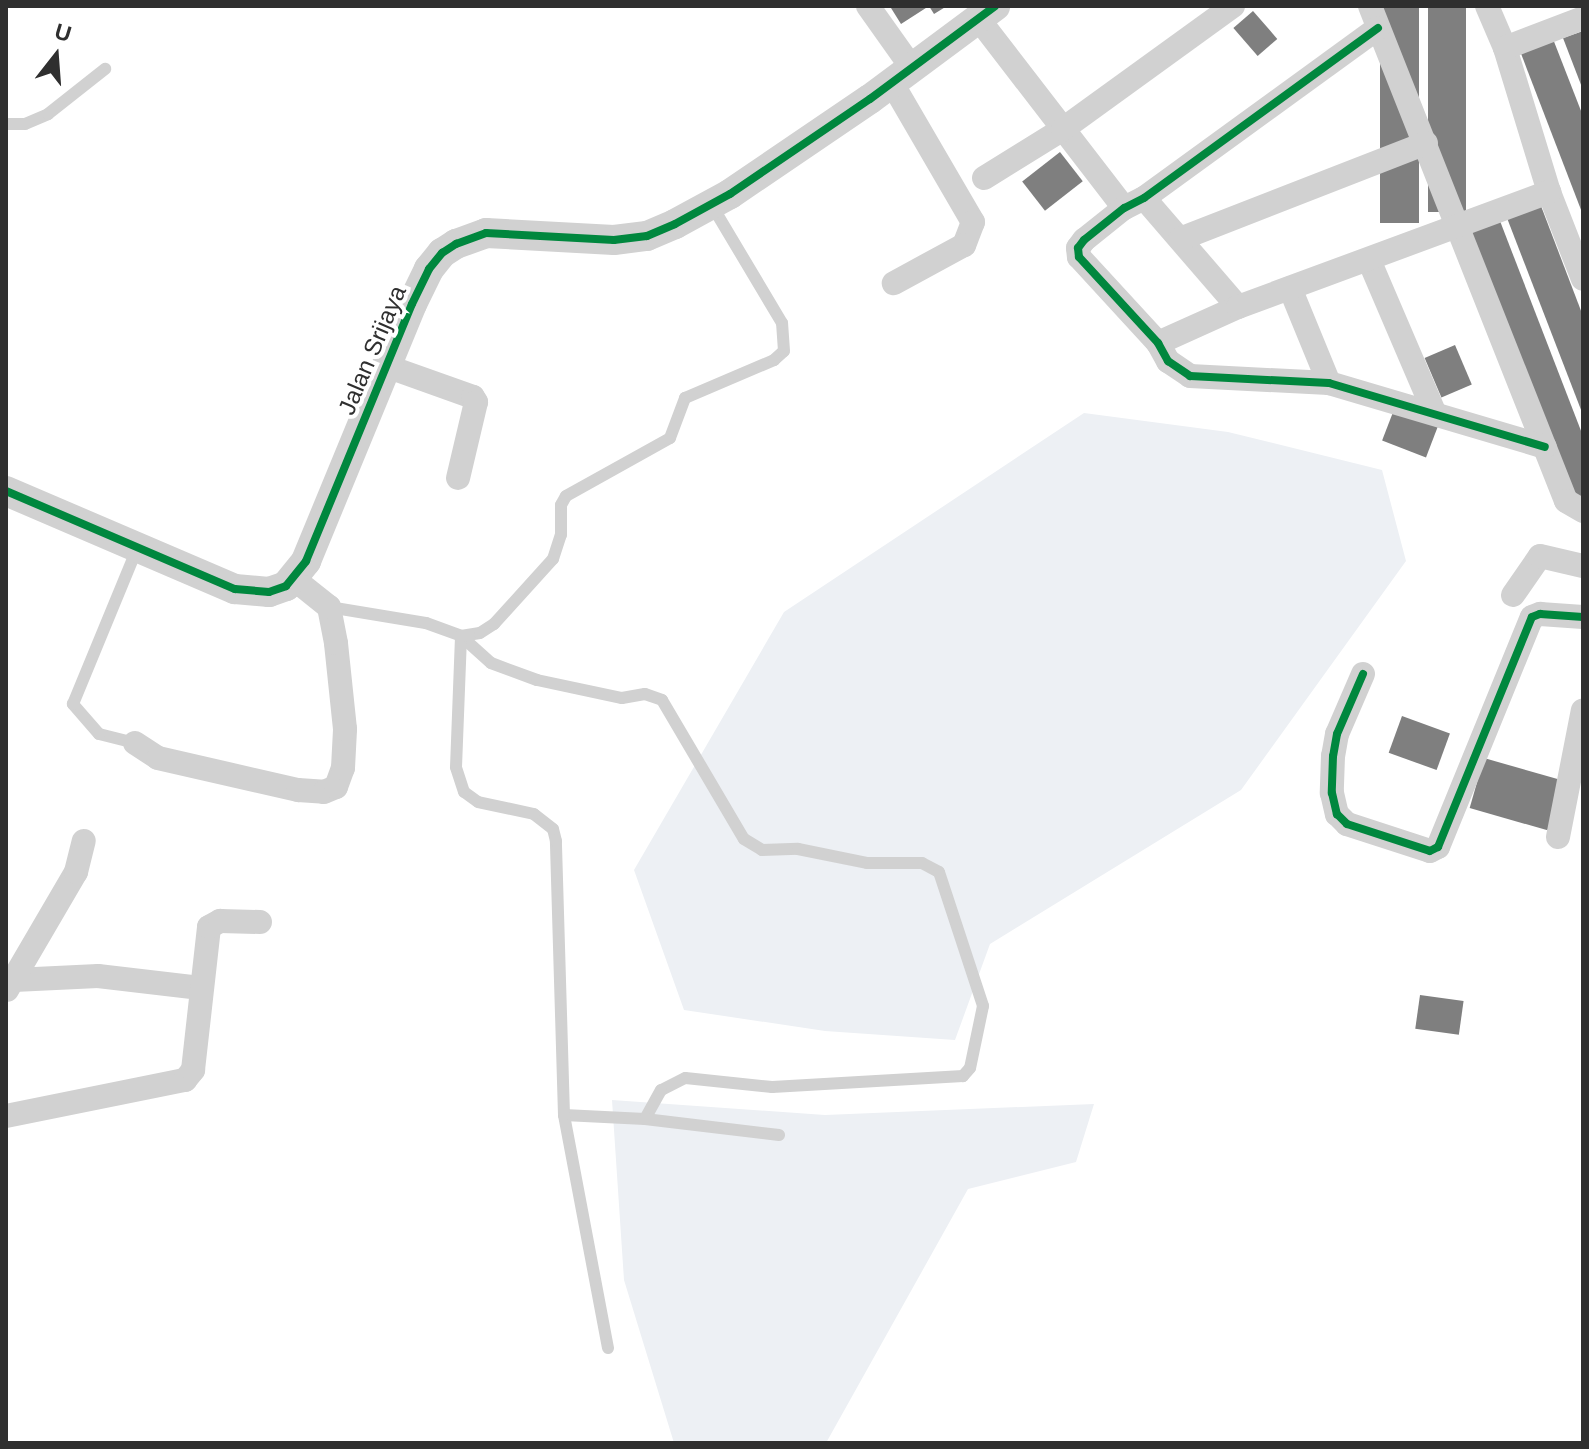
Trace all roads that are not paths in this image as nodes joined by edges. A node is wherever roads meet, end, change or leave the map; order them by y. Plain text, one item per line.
1 (868, 6) edge
2 (1233, 6) edge
3 (1487, 6) edge
4 (986, 11) edge
5 (1374, 17) edge
6 (1583, 18) edge
7 (1505, 48) junction
8 (105, 69) dead end
9 (902, 76) junction
10 (6, 124) edge
11 (1063, 129) junction
12 (1426, 143) junction
13 (984, 178) dead end
14 (1549, 192) junction
15 (1134, 203) junction
16 (711, 204) junction
17 (1460, 226) junction
18 (1180, 239) junction
19 (1369, 260) junction
20 (1583, 279) edge
21 (894, 283) dead end
22 (1290, 288) junction
23 (1238, 307) junction
24 (1158, 343) junction
25 (386, 366) junction
26 (1329, 383) junction
27 (1434, 412) junction
28 (1545, 447) junction
29 (458, 478) dead end
30 (6, 491) edge
31 (1583, 511) edge
32 (138, 546) junction
33 (1583, 566) edge
34 (295, 580) junction
35 (1513, 595) dead end
36 (329, 607) junction
37 (1583, 617) edge
38 (461, 636) junction
39 (1363, 674) dead end
40 (1583, 710) edge
41 (135, 743) joint
42 (1558, 837) dead end
43 (84, 841) dead end
44 (260, 922) dead end
45 (10, 986) edge
46 (200, 988) junction
47 (564, 1115) junction
48 (6, 1116) edge
49 (645, 1119) junction
50 (779, 1135) dead end
51 (608, 1348) dead end

1 - 9 street
2 - 11 street
3 - 7 street
4 - 9 street, Jalan Srijaya
4 - 11 street
5 - 12 street
5 - 15 street
6 - 7 street
7 - 14 street
8 - 10 lane
9 - 16 street, Jalan Srijaya
9 - 21 street
11 - 13 street
11 - 15 street
12 - 17 street
12 - 18 street
14 - 17 street
14 - 20 street
15 - 18 street
15 - 24 street
16 - 25 street, Jalan Srijaya
16 - 38 lane
17 - 19 street
17 - 28 street
18 - 23 street
19 - 22 street
19 - 27 street
22 - 23 street
22 - 26 street
23 - 24 street
24 - 26 street
25 - 29 street
25 - 34 street, Jalan Srijaya
26 - 27 street
27 - 28 street
28 - 31 street
30 - 32 street
32 - 34 street
32 - 41 lane
33 - 35 street
34 - 36 street
36 - 38 lane
36 - 41 street
37 - 39 street
38 - 47 lane
38 - 49 lane
40 - 42 street
43 - 45 street
44 - 46 street
45 - 46 street
46 - 48 street
47 - 49 lane
47 - 51 lane
49 - 50 lane

